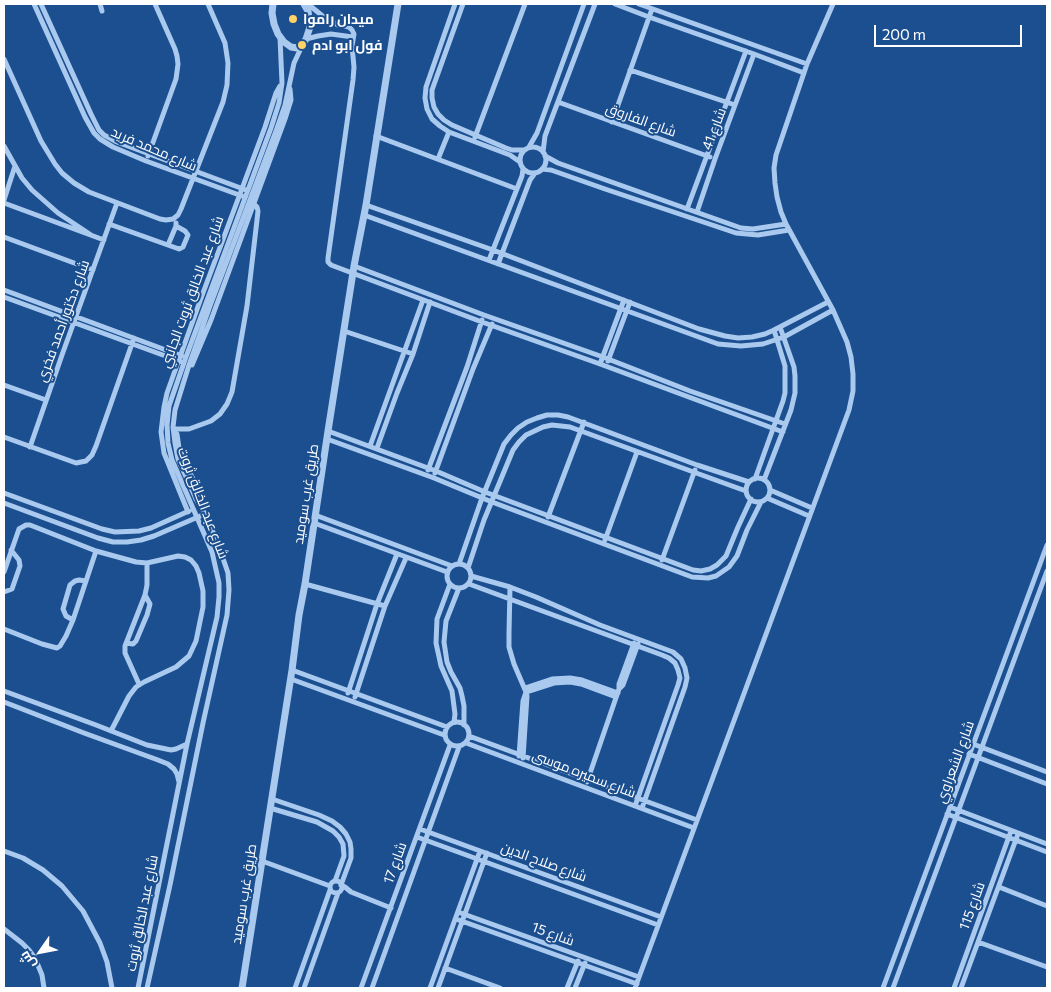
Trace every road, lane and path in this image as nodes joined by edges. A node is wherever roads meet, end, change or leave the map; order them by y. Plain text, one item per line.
1 (34, 4) edge
2 (41, 4) edge
3 (100, 4) edge
4 (154, 4) edge
5 (208, 4) edge
6 (268, 4) edge
7 (273, 4) edge
8 (306, 4) edge
9 (398, 4) edge
10 (455, 4) edge
11 (464, 4) edge
12 (525, 4) edge
13 (584, 4) edge
14 (594, 4) edge
15 (615, 4) edge
16 (639, 4) edge
17 (833, 4) edge
18 (652, 9) junction
19 (102, 11) dead end
20 (272, 13) junction
21 (649, 17) junction
22 (449, 18) junction
23 (457, 21) junction
24 (280, 37) junction
25 (353, 37) junction
26 (304, 41) junction
27 (752, 45) junction
28 (750, 53) junction
29 (4, 59) edge
30 (807, 64) junction
31 (630, 70) junction
32 (804, 73) junction
33 (558, 102) junction
34 (727, 102) junction
35 (736, 105) junction
36 (612, 122) junction
37 (449, 132) junction
38 (376, 136) junction
39 (474, 138) junction
40 (4, 146) edge
41 (526, 149) junction
42 (544, 154) junction
43 (707, 156) junction
44 (147, 158) junction
45 (438, 159) junction
46 (715, 159) junction
47 (520, 162) junction
48 (15, 166) junction
49 (523, 169) junction
50 (542, 170) junction
51 (196, 172) junction
52 (535, 173) junction
53 (193, 178) junction
54 (517, 189) junction
55 (250, 192) junction
56 (249, 199) junction
57 (4, 201) edge
58 (116, 202) junction
59 (366, 205) junction
60 (692, 210) junction
61 (364, 215) junction
62 (690, 218) junction
63 (172, 219) junction
64 (109, 224) junction
65 (786, 224) junction
66 (176, 226) junction
67 (789, 230) junction
68 (91, 235) junction
69 (4, 237) edge
70 (104, 240) junction
71 (168, 245) junction
72 (493, 250) junction
73 (502, 254) junction
74 (489, 260) junction
75 (498, 264) junction
76 (93, 270) junction
77 (353, 270) junction
78 (4, 290) edge
79 (4, 297) edge
80 (423, 300) junction
81 (624, 300) junction
82 (430, 302) junction
83 (630, 302) junction
84 (828, 302) junction
85 (621, 308) junction
86 (833, 310) junction
87 (627, 311) junction
88 (484, 315) junction
89 (76, 317) junction
90 (493, 318) junction
91 (482, 322) junction
92 (74, 323) junction
93 (492, 325) junction
94 (780, 327) junction
95 (412, 330) junction
96 (774, 330) junction
97 (344, 331) junction
98 (419, 333) junction
99 (134, 338) junction
100 (784, 338) junction
101 (777, 340) junction
102 (132, 344) junction
103 (404, 351) junction
104 (412, 354) junction
105 (603, 357) junction
106 (188, 358) junction
107 (609, 359) junction
108 (186, 364) junction
109 (600, 364) junction
110 (606, 366) junction
111 (4, 385) edge
112 (390, 391) junction
113 (397, 393) junction
114 (46, 400) junction
115 (382, 411) junction
116 (389, 413) junction
117 (775, 421) junction
118 (584, 422) junction
119 (785, 424) junction
120 (176, 429) junction
121 (773, 429) junction
122 (328, 431) junction
123 (581, 431) junction
124 (782, 432) junction
125 (511, 435) junction
126 (620, 436) junction
127 (4, 437) edge
128 (327, 439) junction
129 (519, 442) junction
130 (617, 444) junction
131 (370, 446) junction
132 (30, 447) junction
133 (377, 448) junction
134 (638, 452) junction
135 (499, 456) junction
136 (509, 460) junction
137 (697, 465) junction
138 (428, 468) junction
139 (436, 471) junction
140 (694, 473) junction
141 (426, 475) junction
142 (434, 478) junction
143 (755, 479) junction
144 (764, 480) junction
145 (749, 482) junction
146 (770, 490) junction
147 (746, 491) junction
148 (485, 492) junction
149 (4, 493) edge
150 (494, 495) junction
151 (482, 498) junction
152 (767, 498) junction
153 (196, 499) junction
154 (751, 500) junction
155 (492, 502) junction
156 (760, 502) junction
157 (4, 503) edge
158 (201, 506) junction
159 (812, 508) junction
160 (191, 510) junction
161 (205, 514) junction
162 (315, 515) junction
163 (549, 516) junction
164 (809, 516) junction
165 (197, 517) junction
166 (546, 522) junction
167 (314, 523) junction
168 (606, 538) junction
169 (604, 544) junction
170 (1047, 544) edge
171 (11, 550) junction
172 (96, 551) junction
173 (397, 554) junction
174 (406, 558) junction
175 (662, 560) junction
176 (1041, 561) junction
177 (147, 563) junction
178 (459, 564) junction
179 (1047, 564) edge
180 (452, 566) junction
181 (660, 566) junction
182 (468, 568) junction
183 (1038, 570) junction
184 (4, 572) edge
185 (447, 572) junction
186 (1047, 572) edge
187 (471, 576) junction
188 (86, 581) junction
189 (305, 584) junction
190 (450, 584) junction
191 (469, 584) junction
192 (510, 587) junction
193 (458, 588) junction
194 (4, 592) edge
195 (145, 595) junction
196 (510, 599) junction
197 (377, 604) junction
198 (385, 606) junction
199 (73, 620) junction
200 (4, 629) edge
201 (366, 639) junction
202 (638, 639) junction
203 (374, 642) junction
204 (126, 644) junction
205 (635, 645) junction
206 (292, 670) junction
207 (291, 679) junction
208 (139, 684) junction
209 (526, 690) junction
210 (4, 691) edge
211 (348, 691) junction
212 (618, 693) junction
213 (356, 694) junction
214 (19, 698) junction
215 (346, 699) junction
216 (4, 702) edge
217 (354, 702) junction
218 (14, 707) junction
219 (454, 722) junction
220 (464, 725) junction
221 (447, 727) junction
222 (111, 731) junction
223 (444, 735) junction
224 (469, 736) junction
225 (466, 743) junction
226 (187, 744) junction
227 (973, 744) junction
228 (147, 745) junction
229 (450, 745) junction
230 (459, 747) junction
231 (982, 748) junction
232 (144, 754) junction
233 (969, 754) junction
234 (521, 755) junction
235 (978, 758) junction
236 (521, 762) junction
237 (1047, 772) edge
238 (588, 779) junction
239 (180, 783) junction
240 (1047, 784) edge
241 (585, 787) junction
242 (638, 798) junction
243 (272, 799) junction
244 (645, 800) junction
245 (635, 806) junction
246 (950, 807) junction
247 (270, 808) junction
248 (642, 808) junction
249 (959, 811) junction
250 (948, 814) junction
251 (956, 818) junction
252 (697, 820) junction
253 (420, 828) junction
254 (694, 828) junction
255 (1011, 831) junction
256 (428, 832) junction
257 (1018, 834) junction
258 (416, 837) junction
259 (1009, 838) junction
260 (425, 840) junction
261 (1016, 840) junction
262 (1047, 844) edge
263 (480, 850) junction
264 (4, 851) edge
265 (1047, 852) edge
266 (487, 853) junction
267 (477, 859) junction
268 (262, 861) junction
269 (484, 862) junction
270 (534, 870) junction
271 (531, 879) junction
272 (335, 881) junction
273 (159, 883) junction
274 (170, 885) junction
275 (341, 885) junction
276 (999, 887) junction
277 (330, 888) junction
278 (339, 892) junction
279 (351, 892) junction
280 (1047, 906) edge
281 (391, 908) junction
282 (458, 912) junction
283 (465, 914) junction
284 (661, 917) junction
285 (456, 919) junction
286 (462, 921) junction
287 (658, 925) junction
288 (4, 929) edge
289 (978, 942) junction
290 (580, 956) junction
291 (588, 958) junction
292 (577, 963) junction
293 (584, 965) junction
294 (1047, 967) edge
295 (445, 968) junction
296 (639, 977) junction
297 (636, 986) edge
298 (44, 988) edge
299 (112, 988) edge
300 (138, 988) edge
301 (147, 988) edge
302 (242, 988) edge
303 (296, 988) edge
304 (304, 988) edge
305 (361, 988) edge
306 (372, 988) edge
307 (430, 988) edge
308 (438, 988) edge
309 (500, 988) edge
310 (567, 988) edge
311 (575, 988) edge
312 (883, 988) edge
313 (893, 988) edge
314 (956, 988) edge

1 - 44 street, شارع محمد فريد
2 - 44 street, شارع محمد فريد
3 - 19 street
4 - 44 street
5 - 51 street
6 - 20 street
7 - 20 street
8 - 25 street
8 - 26 street
9 - 38 street, طريق غرب سوميد
10 - 22 street
11 - 23 street
12 - 39 street
13 - 41 street
14 - 33 street
15 - 21 street
16 - 18 street
17 - 30 street
18 - 21 street
18 - 27 street
20 - 24 street
21 - 28 street
21 - 31 street
22 - 23 street
22 - 37 street
23 - 39 street
24 - 26 street
24 - 55 street, شارع عبد الخالق ثروت
25 - 26 street
25 - 77 street
26 - 55 street, شارع عبد الخالق ثروت
27 - 28 street
27 - 30 street
28 - 32 street
28 - 34 street, شارع 41
28 - 35 street, شارع 41
29 - 58 street
30 - 32 street
31 - 34 street
31 - 36 street
32 - 65 street
33 - 36 street, شارع الفاروق
33 - 42 street
34 - 35 street
34 - 43 street, شارع 41
35 - 46 street, شارع 41
36 - 43 street, شارع الفاروق
37 - 39 street
37 - 45 street
38 - 45 street
38 - 59 street, طريق غرب سوميد
39 - 41 street
39 - 47 street
40 - 48 street
41 - 42 street
41 - 47 street
42 - 50 street
42 - 60 street
43 - 46 street, شارع الفاروق
43 - 60 street, شارع 41
44 - 51 street, شارع محمد فريد
44 - 53 street, شارع محمد فريد
45 - 54 street
46 - 60 street, شارع 41
47 - 49 street
48 - 57 street
48 - 68 street
49 - 52 street
49 - 54 street
50 - 52 street
50 - 62 street
51 - 53 street
51 - 55 street, شارع محمد فريد
52 - 73 street
53 - 56 street, شارع محمد فريد
53 - 63 street
54 - 72 street
55 - 56 street, شارع عبد الخالق ثروت
55 - 56 street
56 - 106 street, شارع عبد الخالق ثروت
56 - 106 street
56 - 120 street
57 - 68 street
58 - 63 street
58 - 64 street, شارع دكتور أحمد فخري
59 - 61 street, طريق غرب سوميد
59 - 72 street
60 - 62 street
60 - 65 street
61 - 74 street
61 - 77 street, طريق غرب سوميد
62 - 67 street
63 - 66 street
64 - 70 street, شارع دكتور أحمد فخري
64 - 71 street
65 - 67 street
66 - 71 street
66 - 71 street
67 - 84 street
68 - 70 street
69 - 76 street
70 - 76 street, شارع دكتور أحمد فخري
72 - 73 street
72 - 74 street
73 - 75 street
73 - 81 street
74 - 75 street
75 - 85 street
76 - 89 street, شارع دكتور أحمد فخري
77 - 80 street
77 - 88 street
77 - 97 street, طريق غرب سوميد
78 - 89 street
79 - 92 street
80 - 82 street
80 - 95 street
81 - 83 street
81 - 85 street
82 - 91 street
82 - 98 street
83 - 87 street
83 - 96 street
84 - 86 street
84 - 94 street
85 - 87 street
85 - 105 street
86 - 100 street
86 - 159 street
87 - 101 street
87 - 107 street
88 - 90 street
88 - 91 street
89 - 92 street, شارع دكتور أحمد فخري
89 - 99 street
90 - 93 street
90 - 105 street
91 - 93 street
91 - 138 street
92 - 102 street
92 - 114 street, شارع دكتور أحمد فخري
93 - 109 street
93 - 139 street
94 - 96 street
94 - 100 street
95 - 98 street
95 - 103 street
96 - 101 street
97 - 103 street
97 - 122 street, طريق غرب سوميد
98 - 104 street
99 - 102 street
99 - 106 street
100 - 101 street
100 - 119 street
101 - 117 street
102 - 108 street
102 - 132 street
103 - 104 street
103 - 112 street
104 - 113 street
105 - 107 street
105 - 109 street
106 - 108 street, شارع عبد الخالق ثروت
106 - 108 street
107 - 110 street
107 - 117 street
108 - 120 street
108 - 153 street, شارع عبد الخالق ثروت
108 - 160 street, شارع عبد الخالق ثروت
109 - 110 street
110 - 121 street
111 - 114 street
112 - 113 street
112 - 115 street
113 - 116 street
114 - 132 street, شارع دكتور أحمد فخري
115 - 116 street
115 - 131 street
116 - 133 street
117 - 119 street
117 - 121 street
118 - 123 street
118 - 125 street
118 - 126 street
119 - 124 street
120 - 153 street
121 - 124 street
121 - 143 street
122 - 128 street, طريق غرب سوميد
122 - 131 street
123 - 129 street
123 - 130 street
123 - 163 street
124 - 144 street
125 - 129 street
125 - 135 street
126 - 130 street
126 - 137 street
127 - 132 street
128 - 141 street
128 - 162 street, طريق غرب سوميد
129 - 136 street
130 - 134 street
131 - 133 street
133 - 138 street
134 - 140 street
134 - 168 street
135 - 136 street
135 - 148 street
136 - 150 street
137 - 140 street
137 - 145 street
138 - 139 street
138 - 141 street
139 - 142 street
139 - 148 street
140 - 147 street
140 - 175 street
141 - 142 street
142 - 151 street
143 - 144 street
143 - 145 street
144 - 146 street
145 - 147 street
146 - 152 street
146 - 159 street
147 - 154 street
148 - 150 street
148 - 151 street
149 - 160 street
150 - 155 street
150 - 163 street
151 - 155 street
151 - 178 street
152 - 156 street
152 - 164 street
153 - 158 street, شارع عبد الخالق ثروت
154 - 156 street
154 - 175 street
155 - 166 street
155 - 182 street
156 - 181 street
157 - 165 street
158 - 160 street
158 - 161 street, شارع عبد الخالق ثروت
159 - 164 street
160 - 165 street, شارع عبد الخالق ثروت
161 - 165 street
161 - 274 street, شارع عبد الخالق ثروت
162 - 167 street, طريق غرب سوميد
162 - 180 street
163 - 166 street
163 - 168 street
164 - 252 street
165 - 226 street, شارع عبد الخالق ثروت
166 - 169 street
167 - 173 street
167 - 189 street, طريق غرب سوميد
168 - 169 street
168 - 175 street
169 - 181 street
170 - 176 street, شارع الشعراوي
171 - 172 street
171 - 184 street
171 - 194 street
172 - 177 street
172 - 188 street
173 - 174 street
173 - 197 street
174 - 185 street
174 - 198 street
175 - 181 street
176 - 179 street
176 - 183 street, شارع الشعراوي
177 - 195 street
177 - 208 street
178 - 180 street
178 - 182 street
180 - 185 street
182 - 187 street
183 - 186 street
183 - 227 street, شارع الشعراوي
185 - 190 street
186 - 231 street, شارع الشعراوي
187 - 191 street
187 - 192 street
188 - 199 street
188 - 199 street
189 - 197 street
189 - 206 street, طريق غرب سوميد
190 - 193 street
190 - 219 street
191 - 193 street
191 - 196 street
192 - 196 street
192 - 202 street
193 - 220 street
195 - 204 street
195 - 204 street
196 - 205 street
196 - 209 street
197 - 198 street
197 - 201 street
198 - 203 street
199 - 200 street
201 - 203 street
201 - 211 street
202 - 205 street
202 - 244 street
203 - 213 street
204 - 208 street
205 - 212 street
205 - 242 street
206 - 207 street, طريق غرب سوميد
206 - 211 street
207 - 215 street
207 - 243 street, طريق غرب سوميد
208 - 222 street
209 - 212 street
209 - 234 street
210 - 214 street
211 - 213 street
211 - 215 street
212 - 238 street
213 - 217 street
213 - 221 street
214 - 218 street
214 - 222 street
215 - 217 street
216 - 218 street
217 - 223 street
218 - 232 street
219 - 220 street
219 - 221 street
220 - 224 street
221 - 223 street
222 - 228 street
223 - 229 street
224 - 225 street
224 - 234 street, شارع سميره موسى
225 - 230 street
225 - 236 street, شارع سميره موسى
226 - 228 street
226 - 239 street, شارع عبد الخالق ثروت
227 - 231 street
227 - 233 street, شارع الشعراوي
228 - 232 street
229 - 230 street
229 - 253 street, شارع 17
230 - 256 street, شارع 17
231 - 235 street, شارع الشعراوي
231 - 237 street
232 - 239 street
233 - 235 street
233 - 246 street, شارع الشعراوي
234 - 236 street
234 - 238 street, شارع سميره موسى
235 - 240 street
235 - 249 street, شارع الشعراوي
236 - 241 street, شارع سميره موسى
238 - 241 street
238 - 242 street, شارع سميره موسى
239 - 273 street, شارع عبد الخالق ثروت
241 - 245 street, شارع سميره موسى
242 - 244 street, شارع سميره موسى
242 - 245 street
243 - 247 street, طريق غرب سوميد
243 - 275 street
244 - 248 street
244 - 252 street, شارع سميره موسى
245 - 248 street, شارع سميره موسى
246 - 249 street
246 - 250 street, شارع الشعراوي
247 - 268 street, طريق غرب سوميد
247 - 272 street
248 - 254 street, شارع سميره موسى
249 - 251 street, شارع الشعراوي
249 - 255 street
250 - 251 street
250 - 312 street, شارع الشعراوي
251 - 259 street
251 - 313 street, شارع الشعراوي
252 - 254 street
253 - 256 street, شارع صلاح الدين
253 - 258 street, شارع 17
254 - 284 street
255 - 257 street
255 - 259 street, شارع 115
256 - 260 street, شارع 17
256 - 263 street, شارع صلاح الدين
257 - 261 street, شارع 115
257 - 262 street
258 - 260 street, شارع صلاح الدين
258 - 281 street, شارع 17
259 - 261 street
259 - 314 street, شارع 115
260 - 267 street, شارع صلاح الدين
260 - 306 street, شارع 17
261 - 265 street
261 - 276 street, شارع 115
263 - 266 street, شارع صلاح الدين
263 - 267 street
264 - 299 street
266 - 269 street
266 - 270 street, شارع صلاح الدين
267 - 269 street, شارع صلاح الدين
267 - 282 street
268 - 277 street
268 - 302 street, طريق غرب سوميد
269 - 271 street, شارع صلاح الدين
269 - 283 street
270 - 271 street
270 - 284 street, شارع صلاح الدين
271 - 287 street, شارع صلاح الدين
272 - 275 street
272 - 277 street
273 - 274 street
273 - 300 street, شارع عبد الخالق ثروت
274 - 301 street, شارع عبد الخالق ثروت
275 - 278 street
275 - 279 street
276 - 280 street
276 - 289 street, شارع 115
277 - 278 street
277 - 303 street
278 - 279 street
278 - 304 street
279 - 281 street
281 - 305 street, شارع 17
282 - 283 street, شارع 15
282 - 285 street
283 - 286 street
283 - 290 street, شارع 15
284 - 287 street
285 - 286 street, شارع 15
285 - 307 street
286 - 292 street, شارع 15
286 - 295 street
287 - 296 street
288 - 298 street
289 - 294 street
289 - 314 street, شارع 115
290 - 291 street, شارع 15
290 - 292 street
291 - 293 street
291 - 296 street, شارع 15
292 - 293 street, شارع 15
292 - 310 street
293 - 297 street, شارع 15
293 - 311 street
295 - 308 street
295 - 309 street
296 - 297 street

